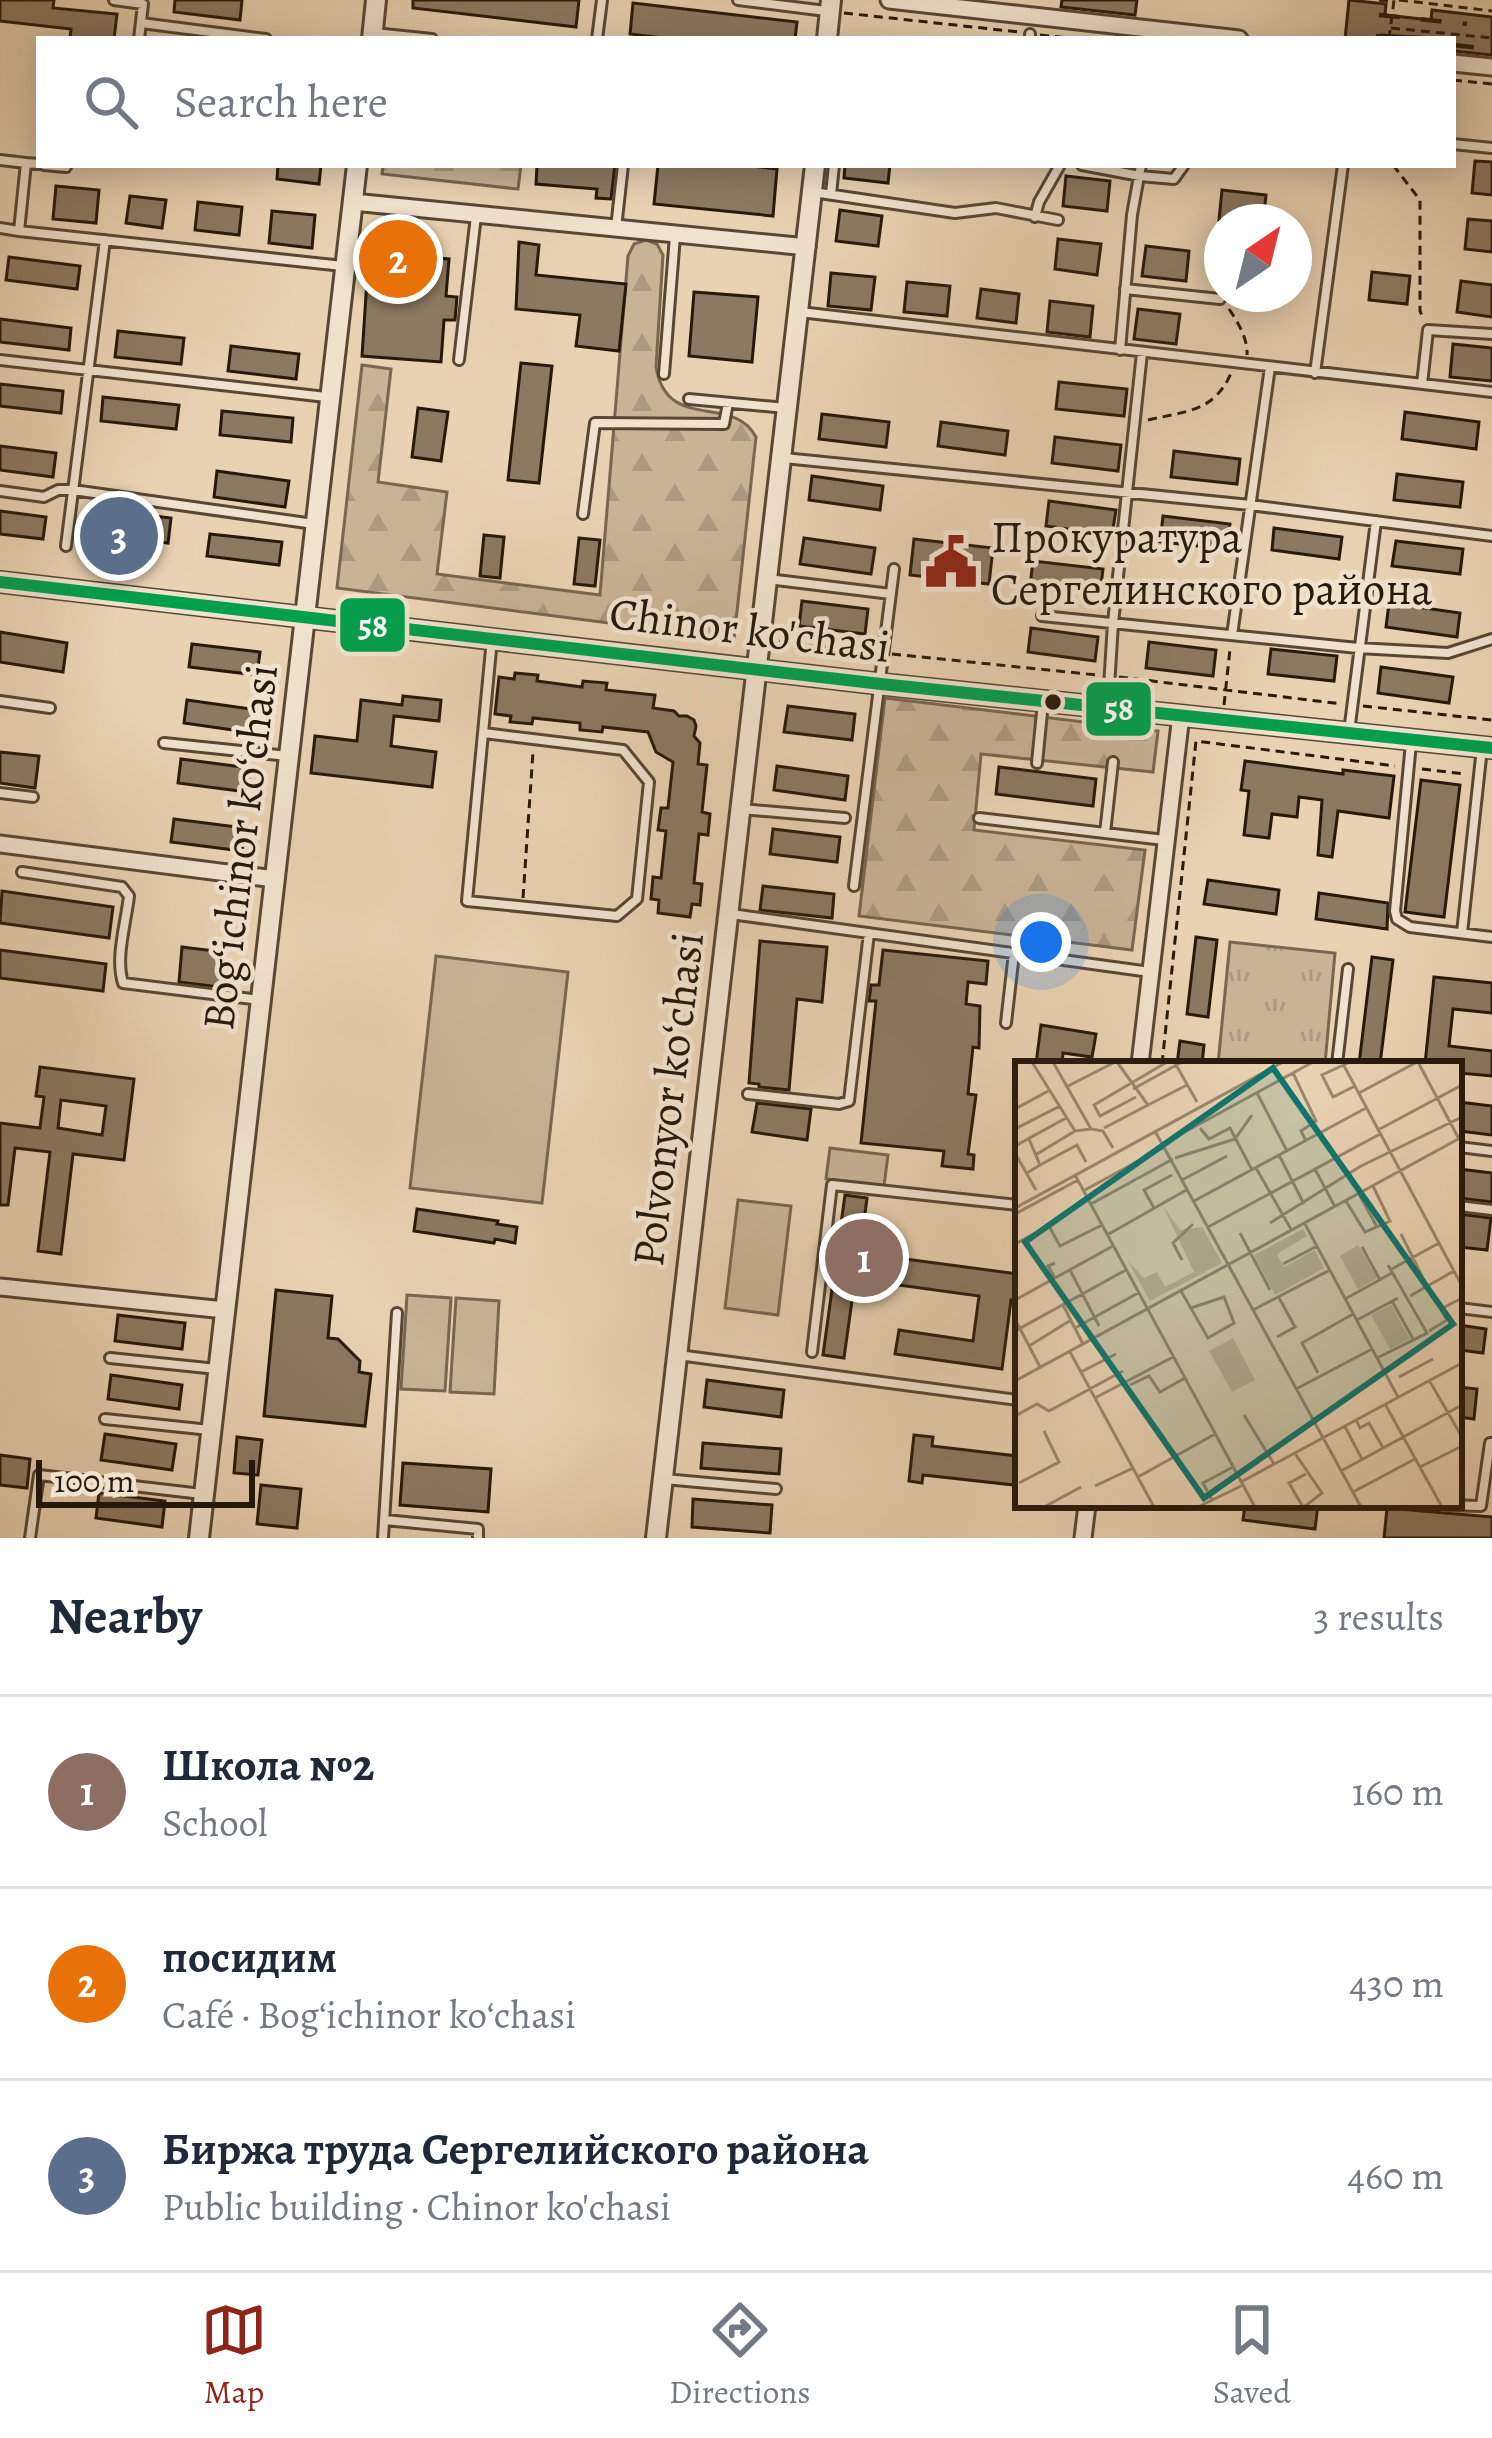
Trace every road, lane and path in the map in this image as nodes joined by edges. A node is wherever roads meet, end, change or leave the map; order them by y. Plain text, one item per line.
1 (114, 0) edge
2 (376, 0) edge
3 (602, 0) edge
4 (738, 0) edge
5 (889, 0) edge
6 (1379, 0) edge
7 (1396, 0) edge
8 (831, 6) edge
9 (1492, 11) edge
10 (141, 23) junction
11 (1391, 28) junction
12 (139, 36) edge
13 (243, 36) edge
14 (372, 36) edge
15 (597, 36) edge
16 (827, 36) edge
17 (1030, 36) edge
18 (1212, 36) edge
19 (1390, 36) edge
20 (1492, 38) edge
21 (1456, 63) edge
22 (1492, 67) edge
23 (1456, 80) edge
24 (1492, 84) edge
25 (1456, 144) edge
26 (1492, 148) edge
27 (0, 160) edge
28 (26, 163) junction
29 (36, 164) edge
30 (357, 168) edge
31 (623, 168) edge
32 (815, 168) edge
33 (833, 168) edge
34 (1058, 168) edge
35 (1098, 168) edge
36 (1141, 168) edge
37 (1182, 168) edge
38 (1343, 168) edge
39 (1396, 168) edge
40 (1140, 176) junction
41 (822, 193) junction
42 (353, 202) junction
43 (476, 214) junction
44 (1035, 218) junction
45 (1058, 220) dead end
46 (0, 228) edge
47 (616, 228) junction
48 (19, 231) junction
49 (675, 234) junction
50 (106, 240) junction
51 (806, 247) junction
52 (345, 266) junction
53 (1125, 289) junction
54 (1204, 296) edge
55 (799, 312) junction
56 (1231, 312) edge
57 (1428, 330) junction
58 (1492, 334) edge
59 (1120, 350) junction
60 (1142, 352) junction
61 (0, 360) edge
62 (459, 360) dead end
63 (1240, 364) junction
64 (1270, 367) junction
65 (88, 370) junction
66 (1315, 373) junction
67 (664, 374) dead end
68 (1422, 385) junction
69 (1492, 392) edge
70 (330, 398) junction
71 (689, 399) dead end
72 (728, 403) junction
73 (788, 408) junction
74 (1135, 423) junction
75 (782, 458) junction
76 (73, 490) junction
77 (0, 491) edge
78 (1127, 493) junction
79 (1250, 505) junction
80 (584, 514) dead end
81 (1376, 521) junction
82 (315, 524) junction
83 (1492, 536) edge
84 (65, 546) dead end
85 (894, 569) dead end
86 (766, 579) junction
87 (0, 582) edge
88 (891, 594) junction
89 (305, 615) junction
90 (1042, 616) dead end
91 (1113, 623) junction
92 (1232, 635) junction
93 (493, 638) junction
94 (1492, 639) edge
95 (759, 640) junction
96 (1358, 648) junction
97 (885, 653) junction
98 (756, 668) junction
99 (1110, 676) junction
100 (881, 684) junction
101 (1226, 688) junction
102 (0, 701) edge
103 (1043, 701) junction
104 (1352, 705) junction
105 (50, 708) dead end
106 (1108, 708) junction
107 (1181, 716) junction
108 (1222, 720) junction
109 (1492, 721) edge
110 (484, 733) junction
111 (1349, 733) junction
112 (534, 739) junction
113 (1411, 740) junction
114 (164, 743) dead end
115 (1218, 744) junction
116 (1487, 747) edge
117 (289, 756) junction
118 (1113, 762) dead end
119 (1036, 763) dead end
120 (1408, 767) junction
121 (1479, 776) junction
122 (0, 793) edge
123 (33, 797) dead end
124 (739, 809) junction
125 (845, 818) dead end
126 (979, 818) dead end
127 (1105, 832) junction
128 (1166, 840) junction
129 (0, 844) edge
130 (22, 872) dead end
131 (275, 879) junction
132 (854, 886) dead end
133 (523, 906) junction
134 (727, 914) junction
135 (869, 933) junction
136 (1462, 934) junction
137 (1492, 938) edge
138 (1014, 953) junction
139 (1348, 969) dead end
140 (1151, 972) junction
141 (261, 1000) junction
142 (1006, 1023) dead end
143 (1140, 1061) edge
144 (1162, 1061) edge
145 (1337, 1061) edge
146 (748, 1094) dead end
147 (1462, 1147) edge
148 (1492, 1151) edge
149 (1015, 1205) edge
150 (1462, 1206) edge
151 (1492, 1210) edge
152 (0, 1287) edge
153 (1462, 1309) edge
154 (225, 1310) junction
155 (1492, 1312) edge
156 (397, 1313) dead end
157 (812, 1352) dead end
158 (676, 1354) junction
159 (110, 1358) dead end
160 (218, 1369) junction
161 (1015, 1400) edge
162 (105, 1419) dead end
163 (211, 1430) junction
164 (1492, 1443) edge
165 (662, 1479) junction
166 (776, 1490) dead end
167 (204, 1495) junction
168 (1462, 1506) edge
169 (1087, 1508) edge
170 (385, 1520) junction
171 (30, 1538) edge
172 (199, 1538) edge
173 (383, 1538) edge
174 (478, 1538) edge
175 (656, 1538) edge
176 (1083, 1538) edge

1 - 10 lane
2 - 14 street
3 - 15 lane
4 - 8 lane
5 - 18 street
6 - 7 path
7 - 9 path
7 - 11 path, bridge
8 - 16 street
8 - 17 path
10 - 12 lane
10 - 13 lane
11 - 19 path, bridge
11 - 20 path
21 - 22 street
23 - 24 path
25 - 26 lane
27 - 28 lane
28 - 29 lane
28 - 48 lane
30 - 42 street, Bogʻichinor koʻchasi
31 - 47 lane
32 - 41 street, Polvonyor koʻchasi
33 - 41 lane
34 - 44 lane
35 - 40 lane
36 - 40 lane
37 - 40 lane
38 - 66 lane
39 - 57 path
40 - 53 lane
41 - 44 lane
41 - 51 street, Polvonyor koʻchasi
42 - 43 street
42 - 52 street, Bogʻichinor koʻchasi
43 - 47 street
43 - 62 lane
44 - 45 lane
46 - 48 lane
47 - 49 street
48 - 50 lane
49 - 51 street
49 - 67 lane
50 - 52 lane
50 - 65 lane
51 - 55 street, Polvonyor koʻchasi
52 - 70 street, Bogʻichinor koʻchasi
53 - 54 lane
53 - 59 lane
55 - 59 lane
55 - 73 street, Polvonyor koʻchasi
56 - 63 path
57 - 58 lane
57 - 68 lane
59 - 60 lane
60 - 63 lane
60 - 74 lane
61 - 65 lane
63 - 64 lane
63 - 74 path
64 - 66 lane
64 - 79 lane
65 - 70 lane
65 - 76 lane
66 - 68 lane
68 - 69 lane
70 - 82 street, Bogʻichinor koʻchasi
71 - 72 lane
72 - 73 lane
72 - 80 lane
73 - 75 street, Polvonyor koʻchasi
74 - 78 lane
75 - 78 lane
75 - 86 street, Polvonyor koʻchasi
76 - 77 lane
76 - 82 lane
76 - 84 lane
78 - 79 lane
78 - 91 lane
79 - 81 lane
79 - 92 lane
81 - 83 lane
81 - 96 lane
82 - 89 street, Bogʻichinor koʻchasi
85 - 88 lane
86 - 88 lane
86 - 95 street, Polvonyor koʻchasi
87 - 89 street, Chinor ko'chasi
88 - 97 lane
89 - 93 street, Chinor ko'chasi
89 - 117 street, Bogʻichinor koʻchasi
90 - 91 lane
91 - 92 lane
91 - 99 lane
92 - 96 lane
92 - 101 path
93 - 98 street, Chinor ko'chasi
93 - 110 lane
94 - 96 lane
95 - 97 path
95 - 98 street, Polvonyor koʻchasi
96 - 104 lane
97 - 99 path
97 - 100 lane
98 - 100 street, Chinor ko'chasi
98 - 124 street, Polvonyor koʻchasi
99 - 101 path
99 - 106 lane
100 - 103 street, Chinor ko'chasi
100 - 132 lane
101 - 104 path
101 - 108 path
102 - 105 lane
103 - 106 street, Chinor ko'chasi
103 - 119 lane
104 - 109 path
104 - 111 lane
106 - 107 street, Chinor ko'chasi
107 - 108 street, Chinor ko'chasi
107 - 128 street
108 - 111 street, Chinor ko'chasi
108 - 115 path
110 - 112 lane
110 - 133 lane
111 - 113 street, Chinor ko'chasi
112 - 133 path
112 - 133 lane
113 - 116 street, Chinor ko'chasi
113 - 120 lane
114 - 117 lane
115 - 120 path
115 - 144 path
116 - 121 lane
117 - 131 street, Bogʻichinor koʻchasi
118 - 127 lane
120 - 121 path
120 - 136 lane
121 - 136 lane
122 - 123 lane
124 - 125 lane
124 - 134 street, Polvonyor koʻchasi
126 - 127 lane
127 - 128 lane
128 - 140 street
129 - 131 street
130 - 141 lane
131 - 141 street, Bogʻichinor koʻchasi
134 - 135 lane
134 - 158 street, Polvonyor koʻchasi
135 - 138 lane
135 - 146 lane
136 - 137 lane
138 - 140 lane
138 - 142 lane
139 - 145 lane
140 - 143 street
141 - 154 street, Bogʻichinor koʻchasi
147 - 148 lane
149 - 157 lane
150 - 151 lane
152 - 154 street
153 - 155 lane
154 - 160 street, Bogʻichinor koʻchasi
156 - 170 lane
158 - 161 lane
158 - 165 street, Polvonyor koʻchasi
159 - 160 lane
160 - 163 street, Bogʻichinor koʻchasi
162 - 163 lane
163 - 167 street, Bogʻichinor koʻchasi
164 - 168 lane
165 - 166 lane
165 - 175 street, Polvonyor koʻchasi
167 - 171 lane
167 - 172 street, Bogʻichinor koʻchasi
169 - 176 street
170 - 173 lane
170 - 174 lane

